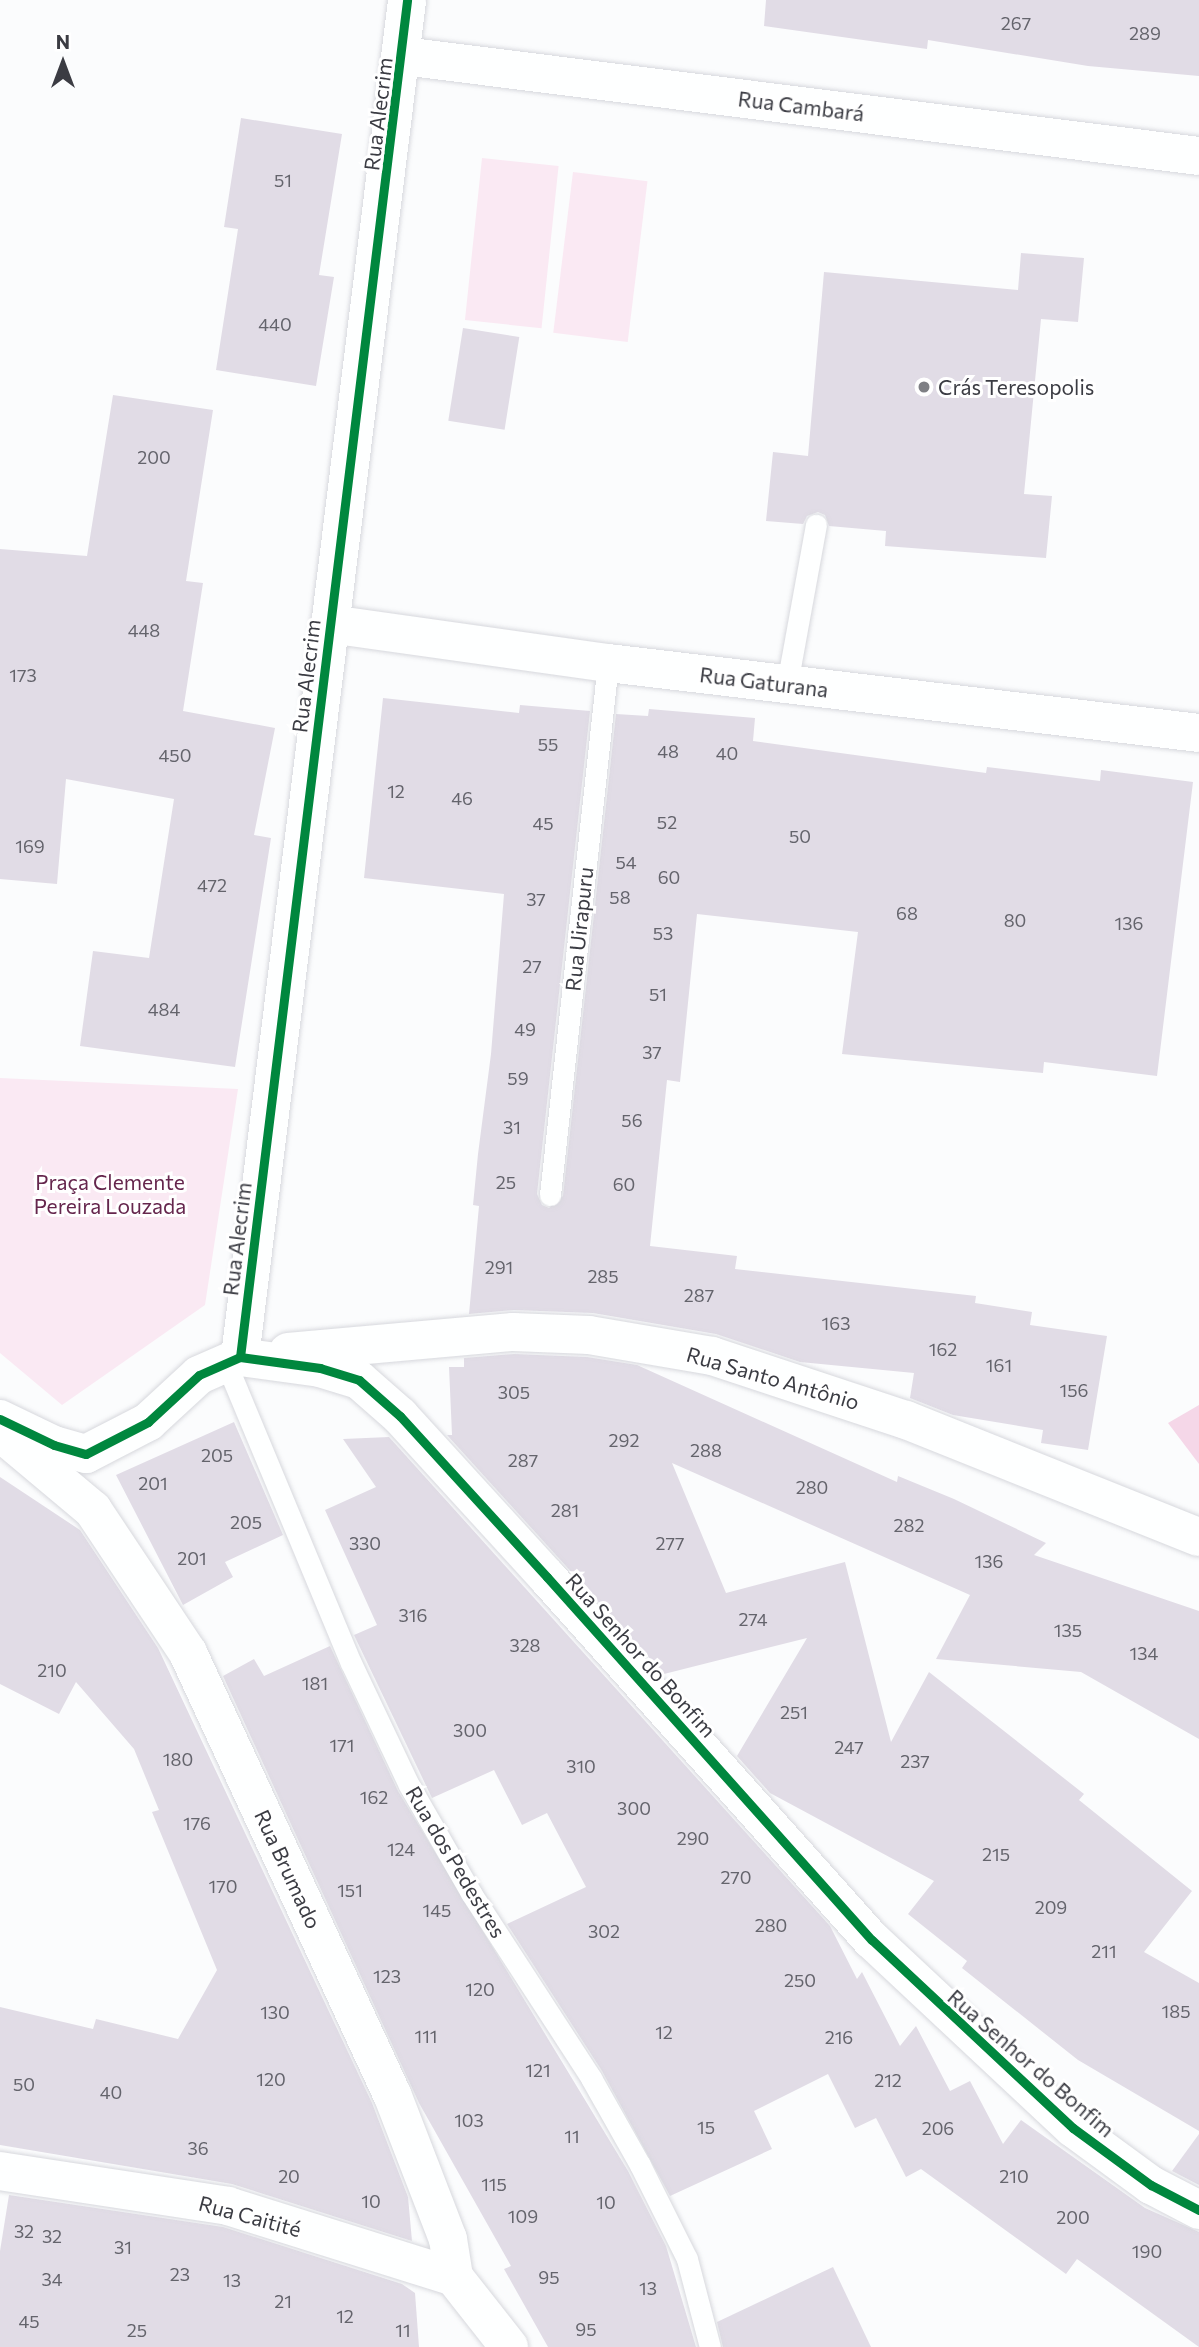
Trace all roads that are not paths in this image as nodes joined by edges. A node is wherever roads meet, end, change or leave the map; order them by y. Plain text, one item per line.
1 (407, 0) edge
2 (403, 56) junction
3 (1199, 156) edge
4 (816, 525) dead end
5 (330, 624) junction
6 (608, 663) junction
7 (787, 684) junction
8 (1199, 733) edge
9 (550, 1195) dead end
10 (233, 1360) junction
11 (0, 1419) edge
12 (0, 1433) edge
13 (1199, 1537) edge
14 (0, 2171) edge
15 (1199, 2210) edge
16 (454, 2277) junction
17 (509, 2347) edge
18 (710, 2347) edge

1 - 2 street, Rua Alecrim
2 - 3 street, Rua Cambará
2 - 5 street, Rua Alecrim
4 - 7 lane
5 - 6 street, Rua Gaturana
5 - 10 street, Rua Alecrim
6 - 7 street, Rua Gaturana
6 - 9 lane, Rua Uirapuru
7 - 8 street, Rua Gaturana
10 - 11 street
10 - 13 street, Rua Santo Antônio
10 - 15 street, Rua Senhor do Bonfim
10 - 18 lane, Rua dos Pedestres
12 - 16 street, Rua Brumado
14 - 16 street, Rua Caitité
16 - 17 street, Rua Brumado

